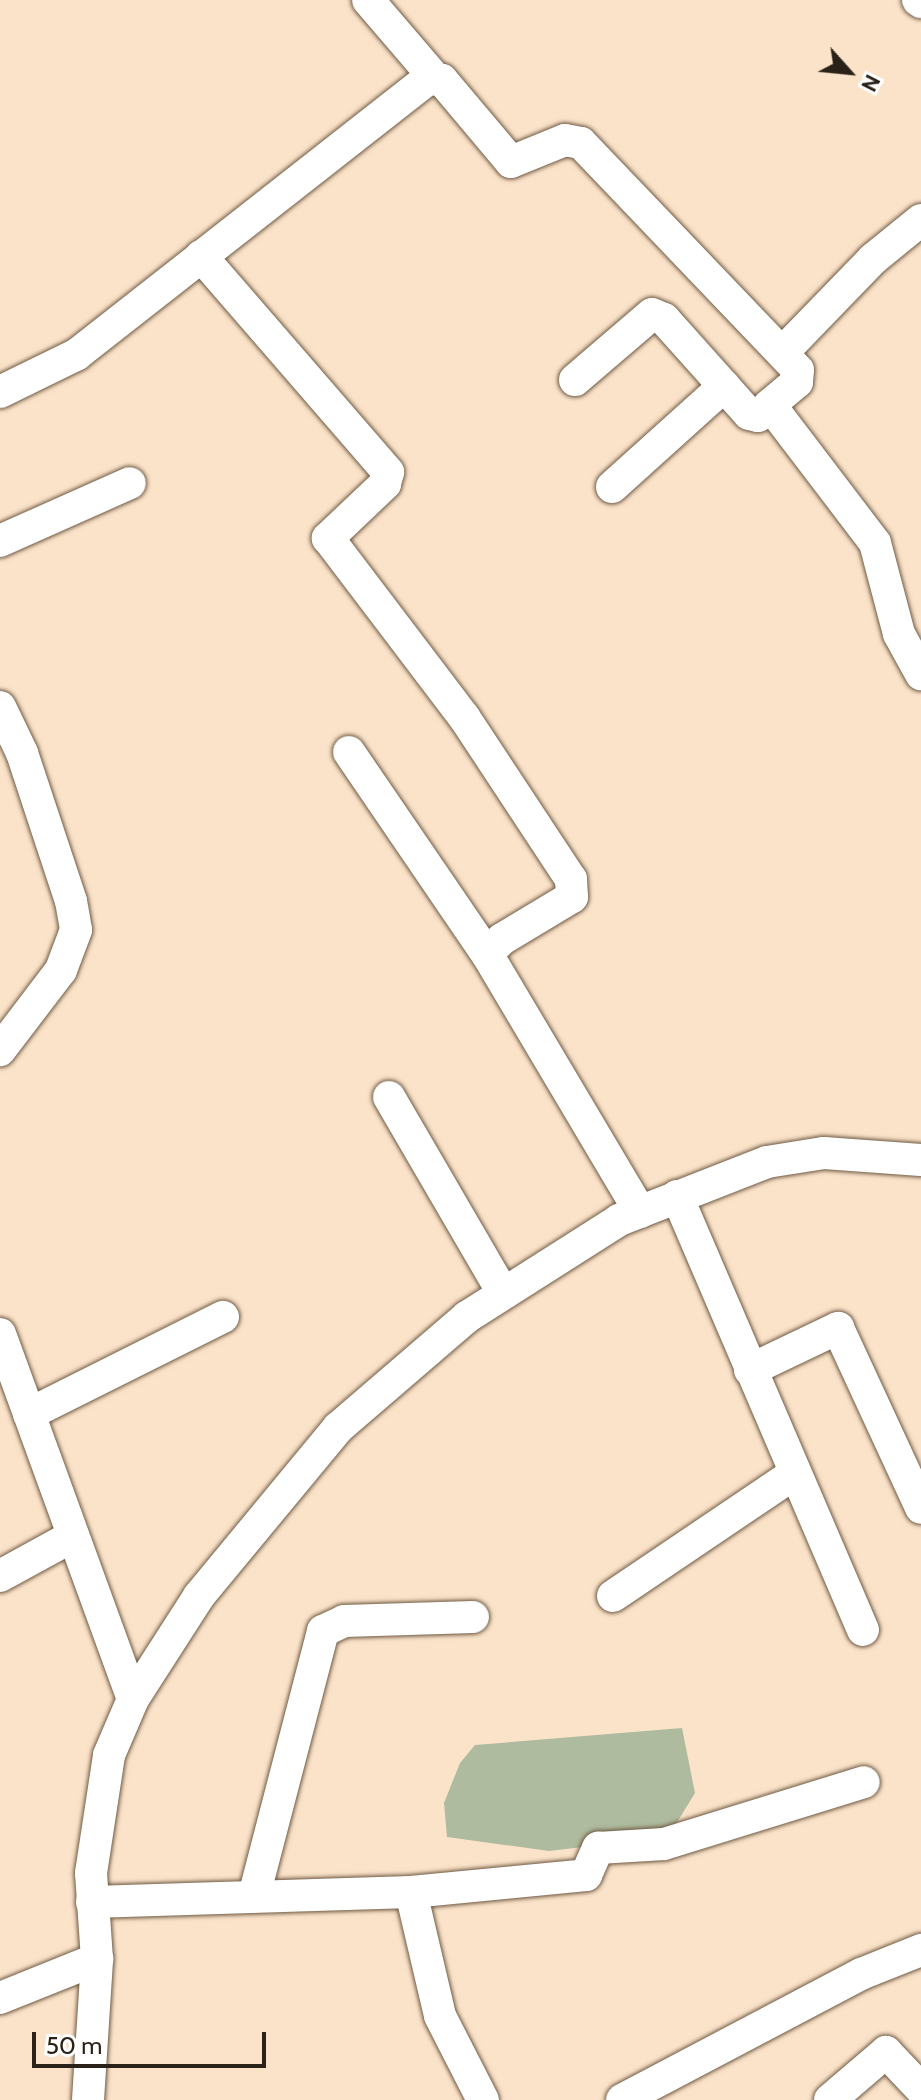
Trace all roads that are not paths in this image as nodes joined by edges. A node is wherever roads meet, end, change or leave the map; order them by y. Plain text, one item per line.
1 (368, 0) edge
2 (434, 77) junction
3 (921, 220) edge
4 (201, 256) junction
5 (782, 353) junction
6 (575, 380) dead end
7 (724, 386) junction
8 (0, 392) edge
9 (770, 405) junction
10 (130, 483) dead end
11 (612, 487) dead end
12 (0, 541) edge
13 (921, 674) edge
14 (0, 707) edge
15 (349, 752) dead end
16 (487, 954) junction
17 (0, 1050) edge
18 (389, 1097) dead end
19 (921, 1160) edge
20 (677, 1196) junction
21 (640, 1212) junction
22 (503, 1293) junction
23 (223, 1317) dead end
24 (2, 1343) edge
25 (750, 1370) junction
26 (29, 1414) junction
27 (794, 1474) junction
28 (921, 1508) edge
29 (73, 1536) junction
30 (0, 1576) edge
31 (613, 1596) dead end
32 (473, 1617) dead end
33 (863, 1630) dead end
34 (133, 1699) junction
35 (864, 1782) dead end
36 (411, 1892) junction
37 (254, 1896) junction
38 (92, 1902) junction
39 (921, 1950) edge
40 (97, 1959) junction
41 (0, 1998) edge
42 (921, 2089) edge
43 (668, 2090) edge
44 (88, 2100) edge
45 (483, 2100) edge
46 (622, 2100) edge
47 (830, 2100) edge

1 - 2 street
2 - 4 street
2 - 5 street
3 - 5 street
4 - 8 street
4 - 16 street
5 - 9 street
6 - 7 street
7 - 9 street
7 - 11 street
9 - 13 street
10 - 12 street
14 - 17 street
15 - 16 street
16 - 21 street
18 - 22 street
19 - 20 street
20 - 21 street
20 - 25 street
21 - 22 street
22 - 34 street
23 - 26 street
24 - 26 street
25 - 27 street
25 - 28 street
26 - 29 street
27 - 31 street
27 - 33 street
29 - 30 street
29 - 34 street
32 - 37 street
34 - 38 street
35 - 36 street
36 - 37 street
36 - 45 street
37 - 38 street
38 - 40 street
39 - 43 street
40 - 41 street
40 - 44 street
42 - 47 street
43 - 46 street

